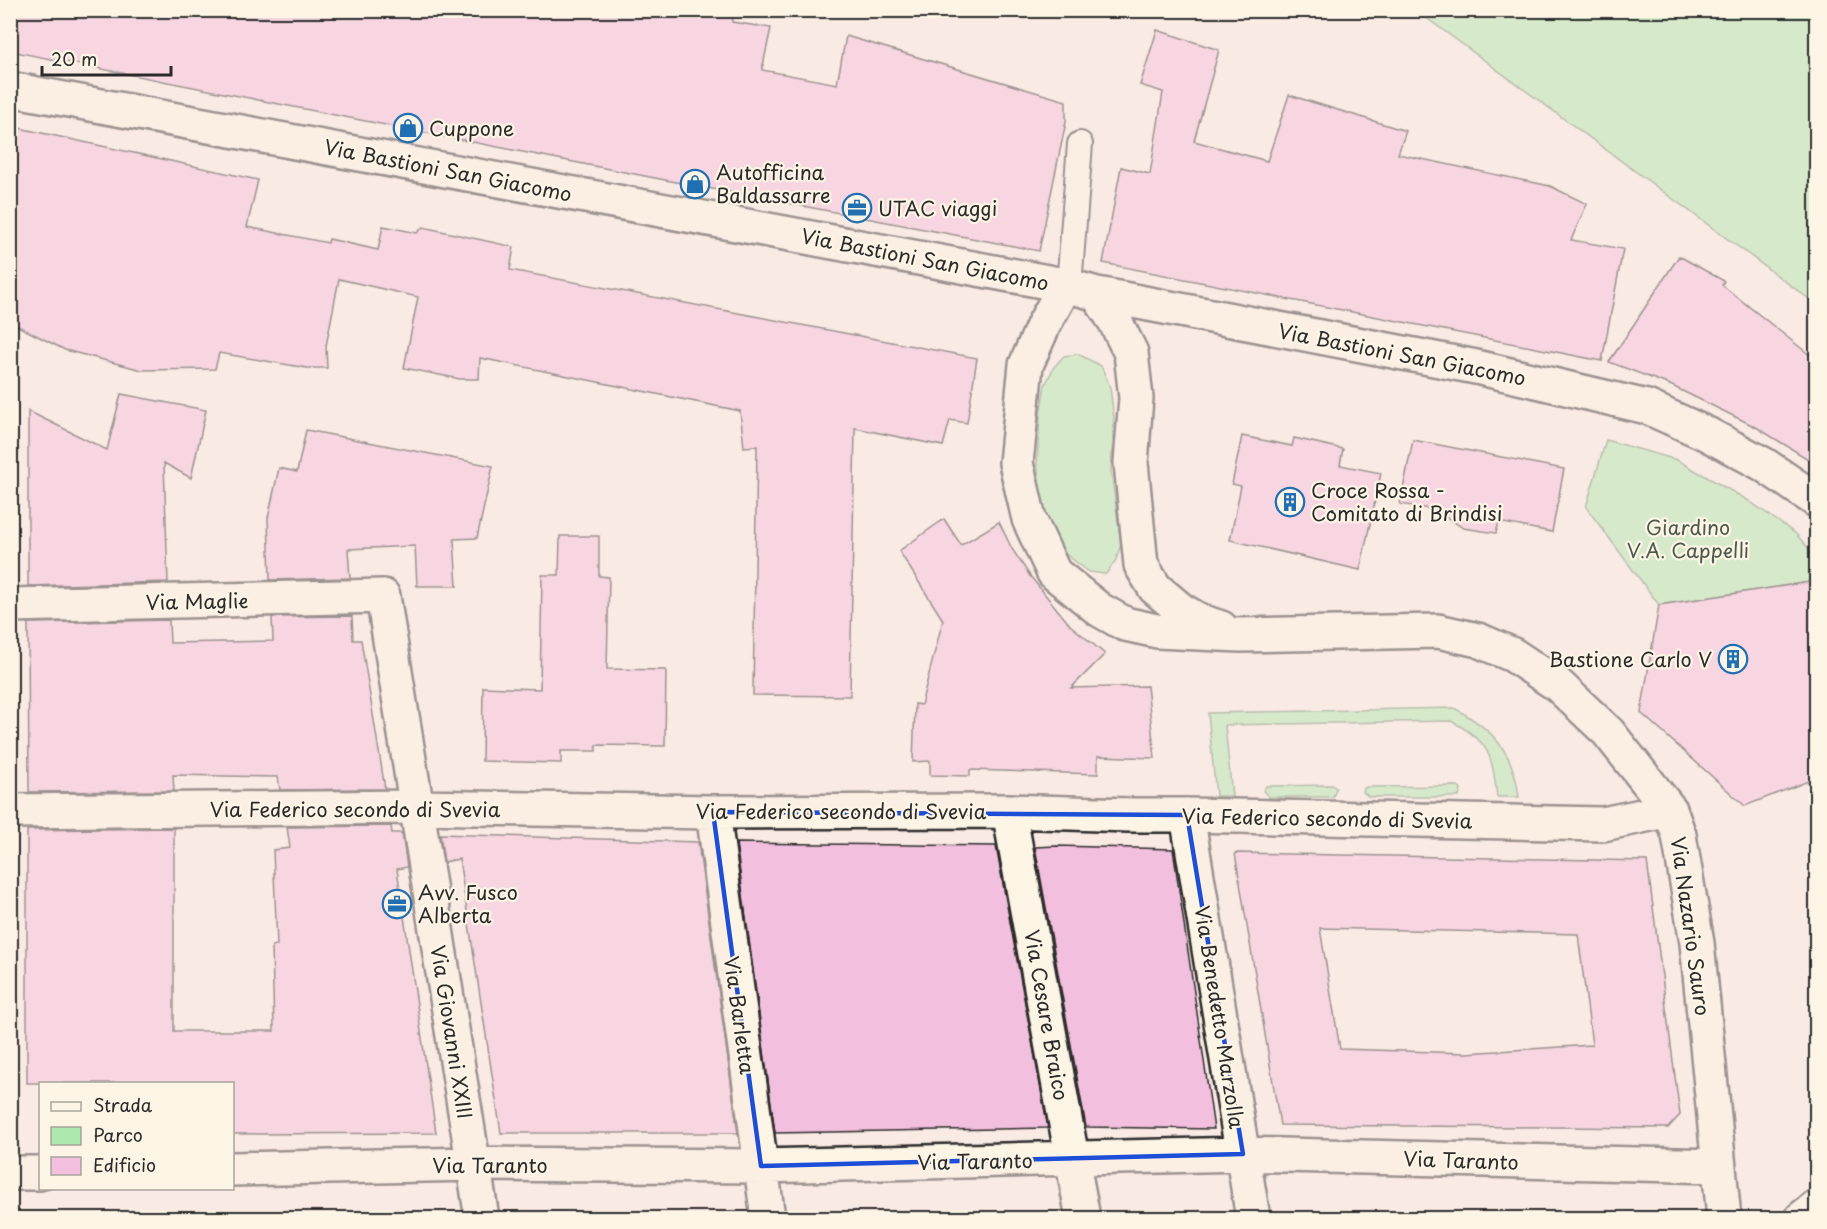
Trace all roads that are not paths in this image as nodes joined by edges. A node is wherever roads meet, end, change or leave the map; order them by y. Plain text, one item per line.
1 (10, 89) edge
2 (1080, 144) dead end
3 (1077, 289) junction
4 (1816, 500) edge
5 (383, 596) joint
6 (10, 605) edge
7 (1240, 635) junction
8 (417, 807) junction
9 (1670, 810) junction
10 (10, 811) edge
11 (1009, 811) junction
12 (712, 812) junction
13 (1187, 815) junction
14 (1243, 1154) junction
15 (1073, 1159) junction
16 (473, 1164) junction
17 (761, 1166) junction
18 (1718, 1166) junction
19 (234, 1169) edge
20 (10, 1173) edge
21 (39, 1173) edge
22 (1816, 1207) edge
23 (482, 1218) edge
24 (768, 1218) edge
25 (1083, 1218) edge
26 (1253, 1218) edge
27 (1724, 1218) edge
28 (1802, 1218) edge

1 - 3 street, Via Bastioni San Giacomo
2 - 3 lane
3 - 4 street, Via Bastioni San Giacomo
3 - 7 street, Via Nazario Sauro
3 - 7 street, Via Nazario Sauro
5 - 6 street, Via Maglie
5 - 8 street, Via Giovanni XXIII
7 - 9 street, Via Nazario Sauro
8 - 10 street, Via Federico secondo di Svevia
8 - 12 street, Via Federico secondo di Svevia
8 - 16 street, Via Giovanni XXIII
9 - 13 street, Via Federico secondo di Svevia
9 - 18 street, Via Nazario Sauro
11 - 12 street, Via Federico secondo di Svevia
11 - 13 street, Via Federico secondo di Svevia
11 - 15 street, Via Cesare Braico
12 - 17 street, Via Barletta
13 - 14 street, Via Benedetto Marzolla
14 - 15 street, Via Taranto
14 - 18 street, Via Taranto
14 - 26 street, Via Benedetto Marzolla
15 - 17 street, Via Taranto
15 - 25 street, Via Cesare Braico
16 - 17 street, Via Taranto
16 - 19 street, Via Taranto
16 - 23 street, Via Giovanni XXIII
17 - 24 street, Via Barletta
18 - 27 street, Via Nazario Sauro
20 - 21 street
22 - 28 street

